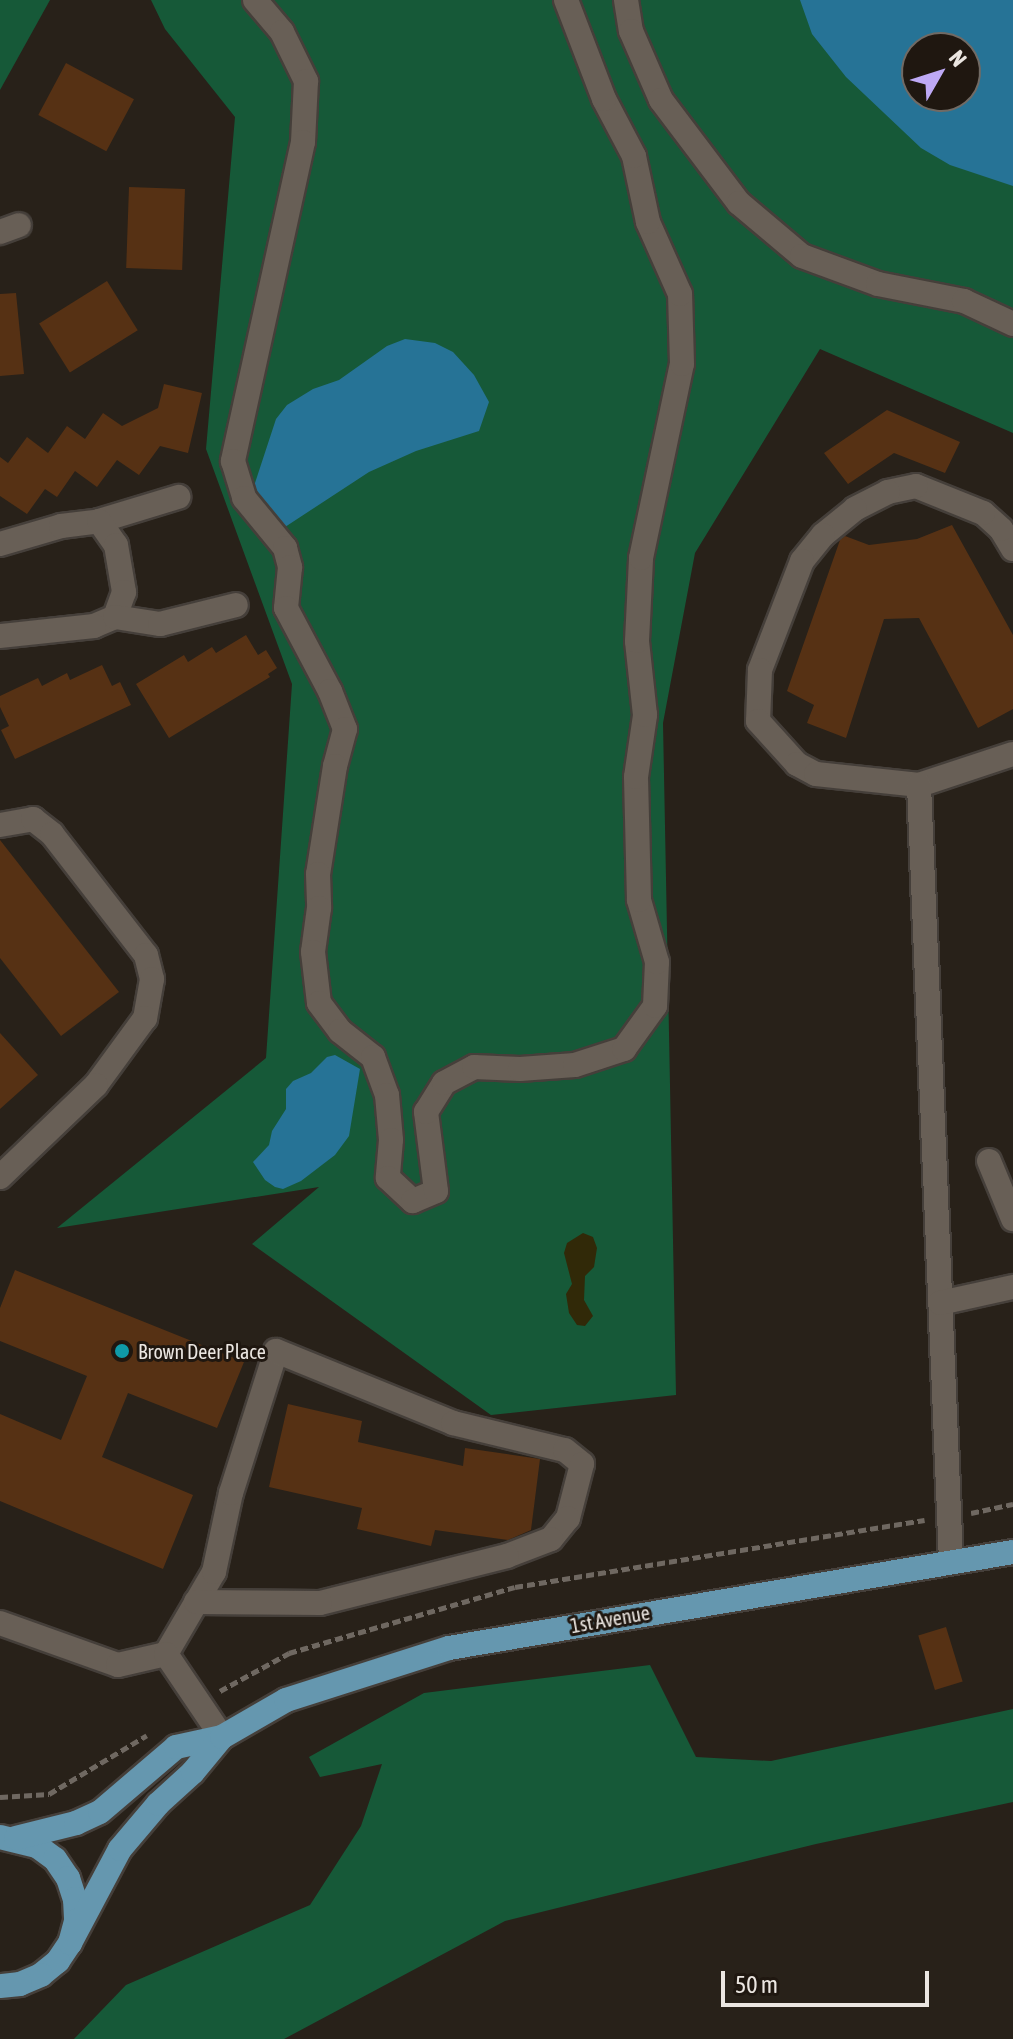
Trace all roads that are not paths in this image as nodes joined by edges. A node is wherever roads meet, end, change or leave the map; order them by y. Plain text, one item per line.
1 (255, 0) edge
2 (566, 0) edge
3 (626, 0) edge
4 (1013, 324) edge
5 (178, 497) dead end
6 (99, 521) junction
7 (0, 544) edge
8 (1013, 549) edge
9 (236, 605) dead end
10 (115, 617) junction
11 (0, 636) edge
12 (1013, 754) edge
13 (919, 785) junction
14 (0, 825) edge
15 (989, 1161) dead end
16 (0, 1177) edge
17 (1013, 1219) edge
18 (1013, 1287) edge
19 (940, 1303) junction
20 (1013, 1552) edge
21 (951, 1562) junction
22 (196, 1602) junction
23 (0, 1623) edge
24 (166, 1654) junction
25 (222, 1737) junction
26 (8, 1838) edge
27 (70, 1943) junction
28 (0, 1986) edge

1 - 2 lane
3 - 4 lane
5 - 6 lane
6 - 7 lane
6 - 10 lane
8 - 13 lane
9 - 10 lane
10 - 11 lane
12 - 13 lane
13 - 19 lane
14 - 16 lane
15 - 17 lane
18 - 19 lane
19 - 21 lane
20 - 21 main road, 1st Avenue
21 - 25 main road, 1st Avenue
22 - 22 lane
22 - 24 lane
23 - 24 lane
24 - 25 lane
25 - 26 main road, 1st Avenue
25 - 27 main road, 1st Avenue
26 - 27 main road
27 - 28 main road, 1st Avenue

